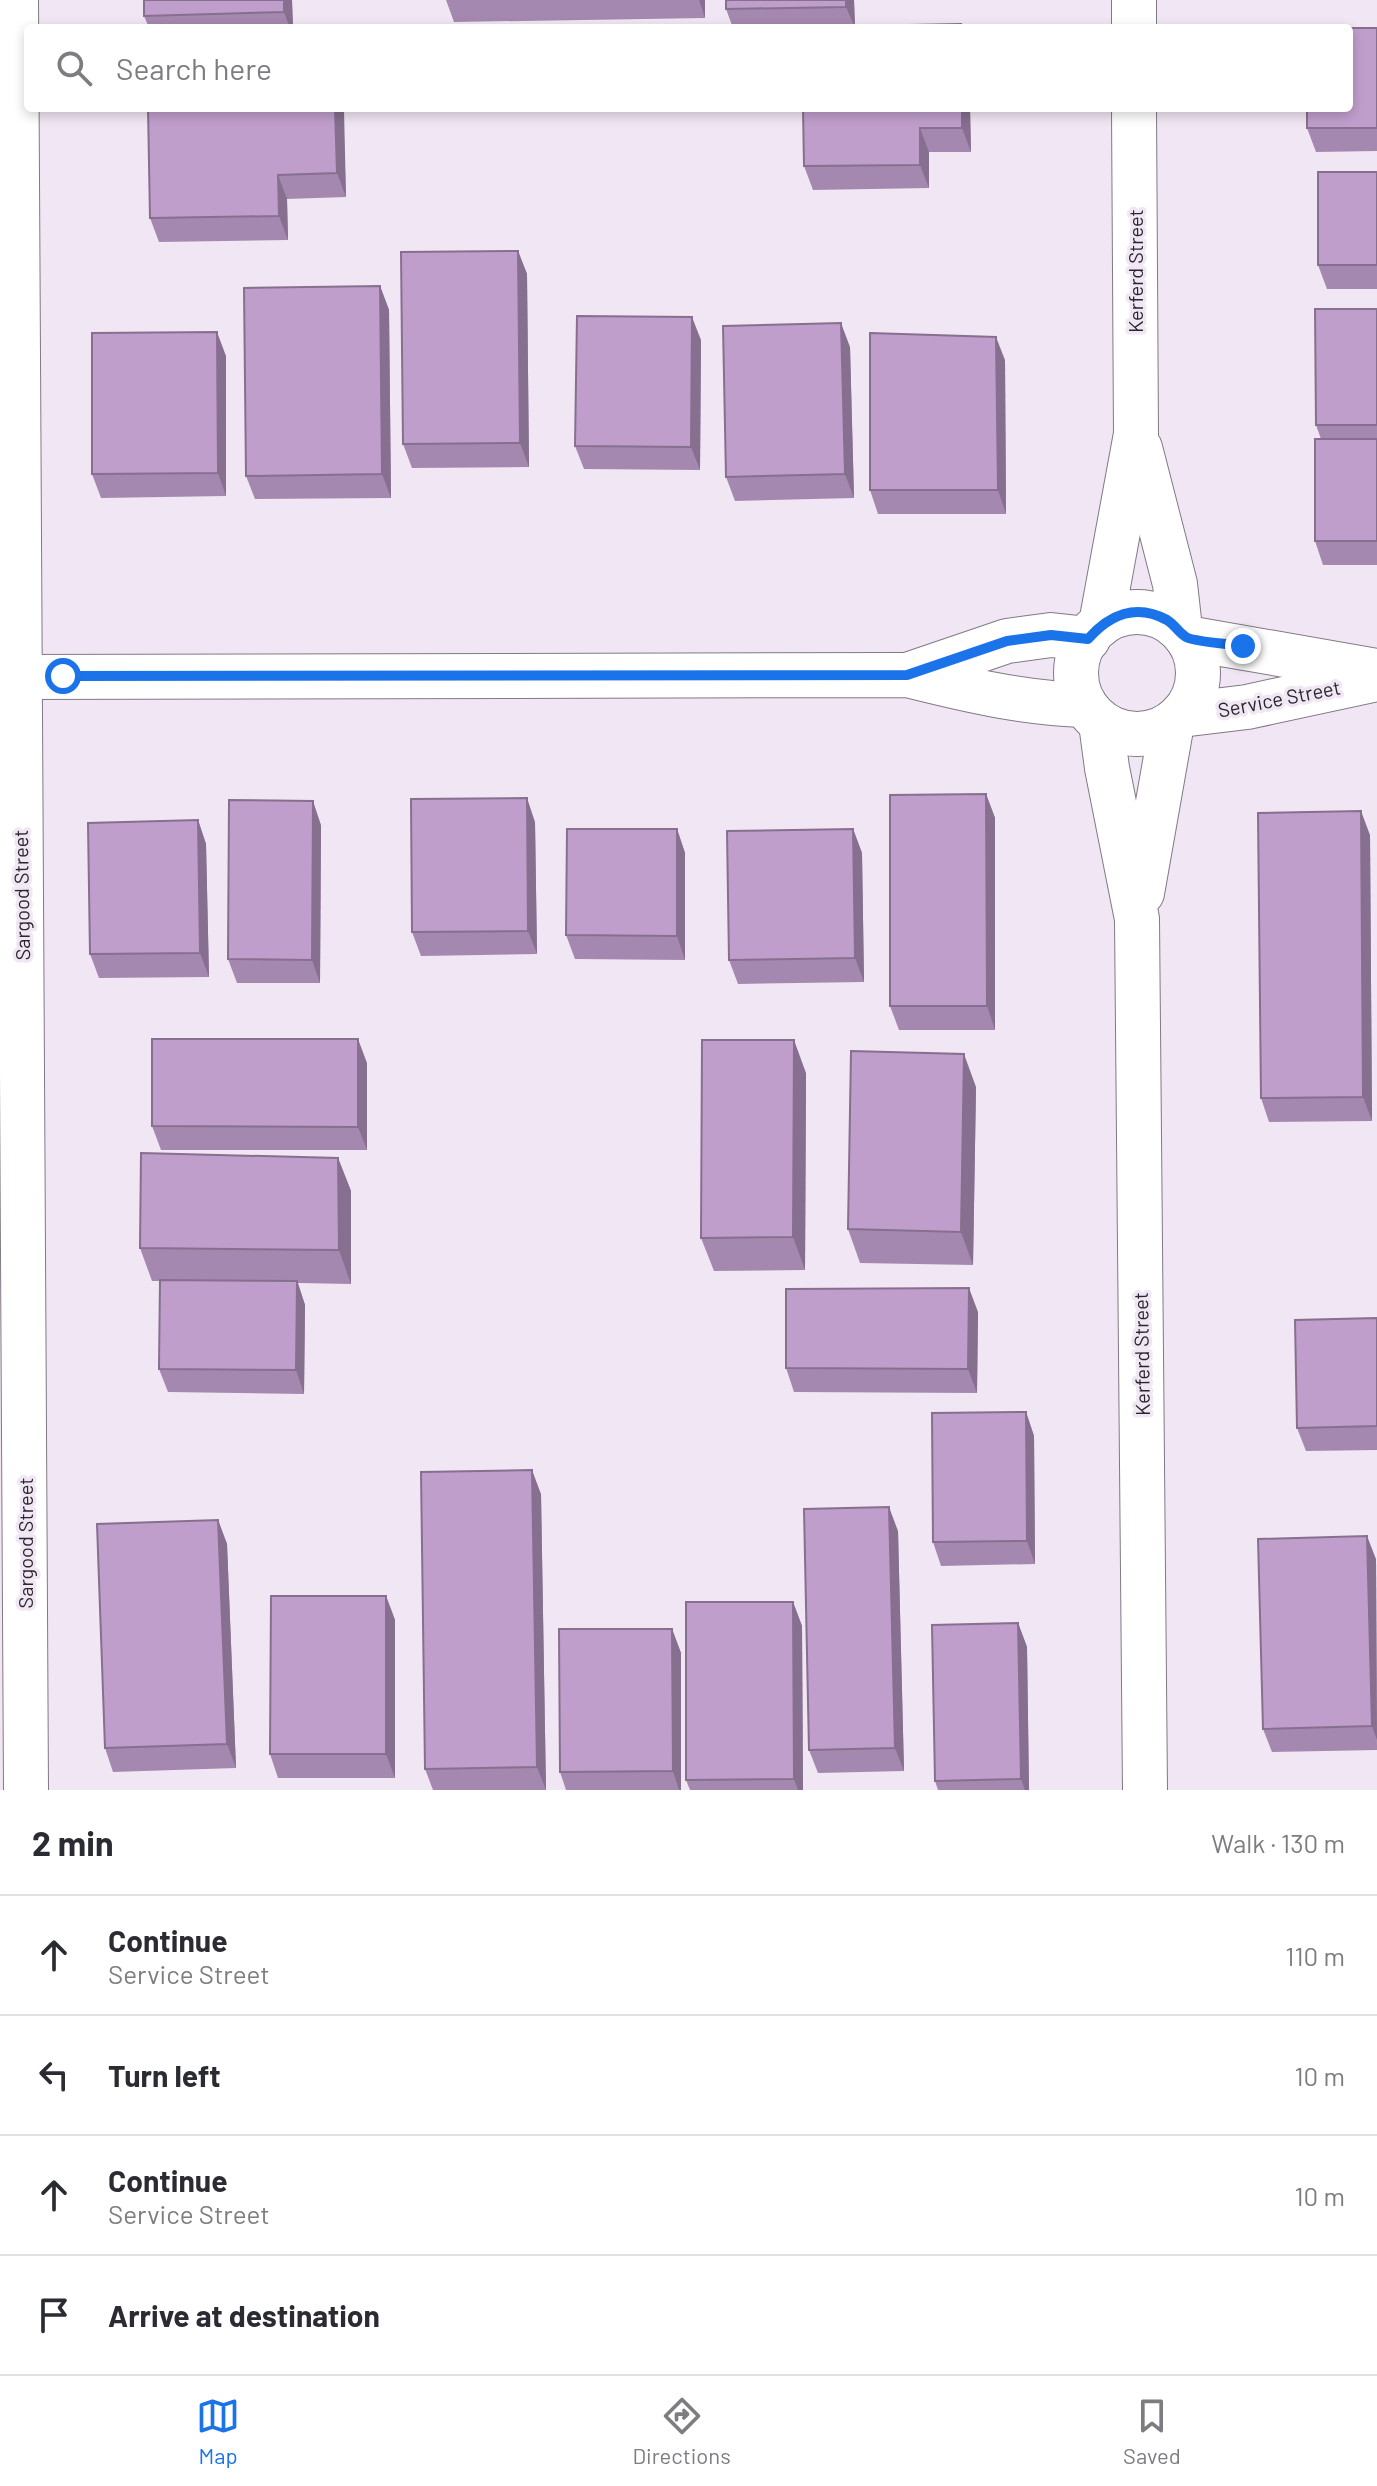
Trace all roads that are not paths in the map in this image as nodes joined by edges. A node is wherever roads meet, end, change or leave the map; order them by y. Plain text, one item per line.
1 (16, 0) edge
2 (1134, 0) edge
3 (1134, 24) edge
4 (8, 45) edge
5 (1134, 112) edge
6 (1136, 434) junction
7 (1094, 631) junction
8 (1183, 634) junction
9 (1377, 671) edge
10 (907, 675) junction
11 (19, 677) junction
12 (1377, 679) edge
13 (1093, 714) junction
14 (1176, 719) junction
15 (1137, 919) junction
16 (11, 992) edge
17 (26, 1790) edge
18 (1145, 1790) edge

1 - 4 street, Sargood Street
2 - 3 street
4 - 11 street, Sargood Street
5 - 6 street, Kerferd Street
6 - 7 street, Kerferd Street
6 - 8 street, Kerferd Street
7 - 8 street
7 - 10 street
7 - 13 street
8 - 9 street, Service Street
8 - 14 street
10 - 11 street
10 - 13 street
11 - 16 street, Sargood Street
12 - 14 street, Service Street
13 - 14 street
13 - 15 street, Kerferd Street
14 - 15 street, Kerferd Street
15 - 18 street, Kerferd Street
16 - 17 street, Sargood Street

